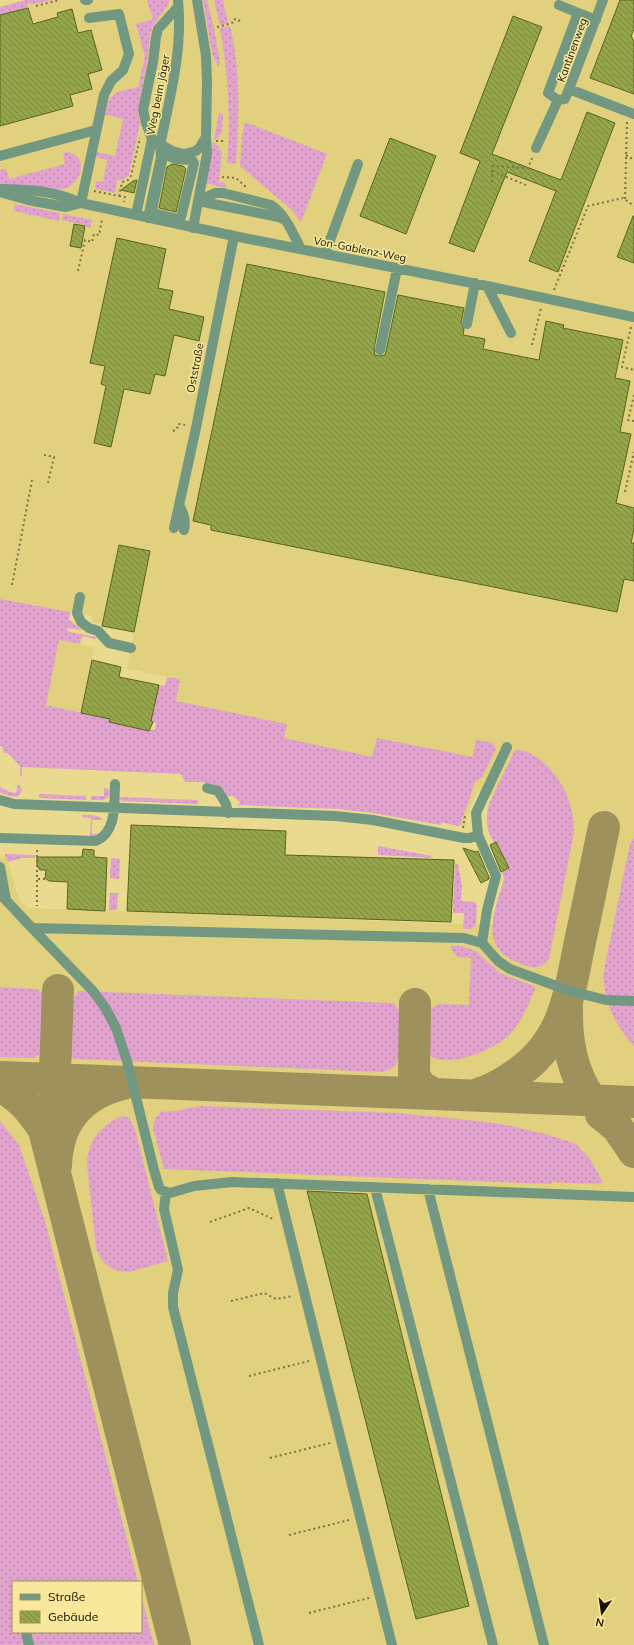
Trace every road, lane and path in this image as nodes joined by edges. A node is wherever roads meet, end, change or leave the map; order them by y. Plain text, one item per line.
1 (59, 0) edge
2 (197, 0) edge
3 (603, 0) edge
4 (178, 4) edge
5 (559, 5) dead end
6 (36, 6) dead end
7 (578, 13) junction
8 (89, 18) dead end
9 (240, 18) dead end
10 (596, 20) junction
11 (216, 27) dead end
12 (569, 89) junction
13 (558, 100) junction
14 (630, 112) edge
15 (148, 128) junction
16 (96, 130) junction
17 (206, 137) junction
18 (156, 142) junction
19 (200, 147) junction
20 (536, 148) dead end
21 (626, 155) junction
22 (0, 156) edge
23 (634, 160) edge
24 (358, 164) dead end
25 (528, 168) dead end
26 (492, 171) junction
27 (492, 182) dead end
28 (526, 185) dead end
29 (84, 189) junction
30 (0, 190) edge
31 (624, 199) junction
32 (198, 201) junction
33 (81, 203) junction
34 (634, 206) edge
35 (142, 216) junction
36 (178, 219) joint
37 (108, 221) dead end
38 (189, 227) junction
39 (234, 236) junction
40 (301, 249) junction
41 (325, 254) junction
42 (397, 268) junction
43 (78, 271) dead end
44 (475, 283) junction
45 (487, 286) junction
46 (549, 303) junction
47 (634, 317) edge
48 (467, 324) dead end
49 (624, 325) dead end
50 (510, 333) dead end
51 (532, 346) dead end
52 (380, 350) dead end
53 (634, 370) edge
54 (634, 395) edge
55 (634, 421) edge
56 (196, 428) junction
57 (172, 432) dead end
58 (634, 452) edge
59 (44, 455) dead end
60 (32, 480) dead end
61 (48, 483) dead end
62 (625, 492) dead end
63 (179, 505) junction
64 (174, 528) dead end
65 (184, 530) dead end
66 (12, 584) dead end
67 (80, 597) dead end
68 (131, 648) dead end
69 (507, 746) dead end
70 (115, 784) dead end
71 (207, 788) dead end
72 (0, 800) edge
73 (113, 808) junction
74 (228, 812) junction
75 (478, 835) junction
76 (0, 838) edge
77 (37, 855) dead end
78 (0, 867) edge
79 (38, 879) junction
80 (47, 880) dead end
81 (3, 897) edge
82 (38, 906) dead end
83 (32, 928) junction
84 (482, 943) junction
85 (634, 1001) edge
86 (277, 1183) junction
87 (375, 1188) junction
88 (428, 1189) junction
89 (166, 1192) junction
90 (634, 1197) edge
91 (274, 1219) dead end
92 (210, 1222) dead end
93 (293, 1296) dead end
94 (231, 1301) dead end
95 (309, 1361) dead end
96 (250, 1376) dead end
97 (330, 1443) dead end
98 (270, 1458) dead end
99 (349, 1520) dead end
100 (289, 1535) dead end
101 (368, 1598) dead end
102 (309, 1613) dead end
103 (26, 1633) edge
104 (29, 1645) edge
105 (259, 1645) edge
106 (392, 1645) edge
107 (493, 1645) edge
108 (544, 1645) edge

1 - 6 path
2 - 17 street
3 - 10 street, Kantinenweg
4 - 15 street
4 - 18 street, Weg beim Jäger
5 - 7 street
7 - 10 street
7 - 13 street
8 - 16 street
9 - 11 path
10 - 12 street, Kantinenweg
12 - 13 street
12 - 14 street, Kantinenweg
13 - 20 street
14 - 21 path
15 - 18 street
15 - 29 path
16 - 22 street
16 - 29 street
17 - 19 street
17 - 32 street
18 - 19 street, Weg beim Jäger
18 - 35 street
18 - 35 street
19 - 38 street
21 - 23 path
21 - 31 path
24 - 41 street
25 - 26 path
26 - 27 path
26 - 28 path
29 - 33 street
30 - 33 street, Von-Gablenz-Weg
31 - 34 path
31 - 46 path
32 - 38 street
32 - 40 street
33 - 35 street, Von-Gablenz-Weg
35 - 38 street, Von-Gablenz-Weg
36 - 36 street
37 - 43 path
38 - 39 street, Von-Gablenz-Weg
39 - 40 street, Von-Gablenz-Weg
39 - 56 street, Oststraße
40 - 41 street, Von-Gablenz-Weg
41 - 42 street, Von-Gablenz-Weg
42 - 44 street, Von-Gablenz-Weg
42 - 52 street
44 - 45 street, Von-Gablenz-Weg
44 - 48 street
45 - 46 street, Von-Gablenz-Weg
45 - 50 street
46 - 47 street, Von-Gablenz-Weg
46 - 51 path
49 - 53 path
54 - 55 path
56 - 57 path
56 - 63 street, Oststraße
58 - 62 path
59 - 61 path
60 - 66 path
63 - 64 street, Oststraße
63 - 65 street
67 - 68 street
69 - 75 street
70 - 73 street
71 - 74 street
72 - 73 street
73 - 74 street
73 - 76 street
74 - 75 street
75 - 84 street
77 - 79 path
78 - 81 street
79 - 80 path
79 - 82 path
81 - 83 street
83 - 84 street
83 - 89 street
84 - 85 street
86 - 87 street
86 - 89 street
86 - 106 street
87 - 88 street
87 - 107 street
88 - 90 street
88 - 108 street
89 - 105 street
91 - 92 path
93 - 94 path
95 - 96 path
97 - 98 path
99 - 100 path
101 - 102 path
103 - 104 street

